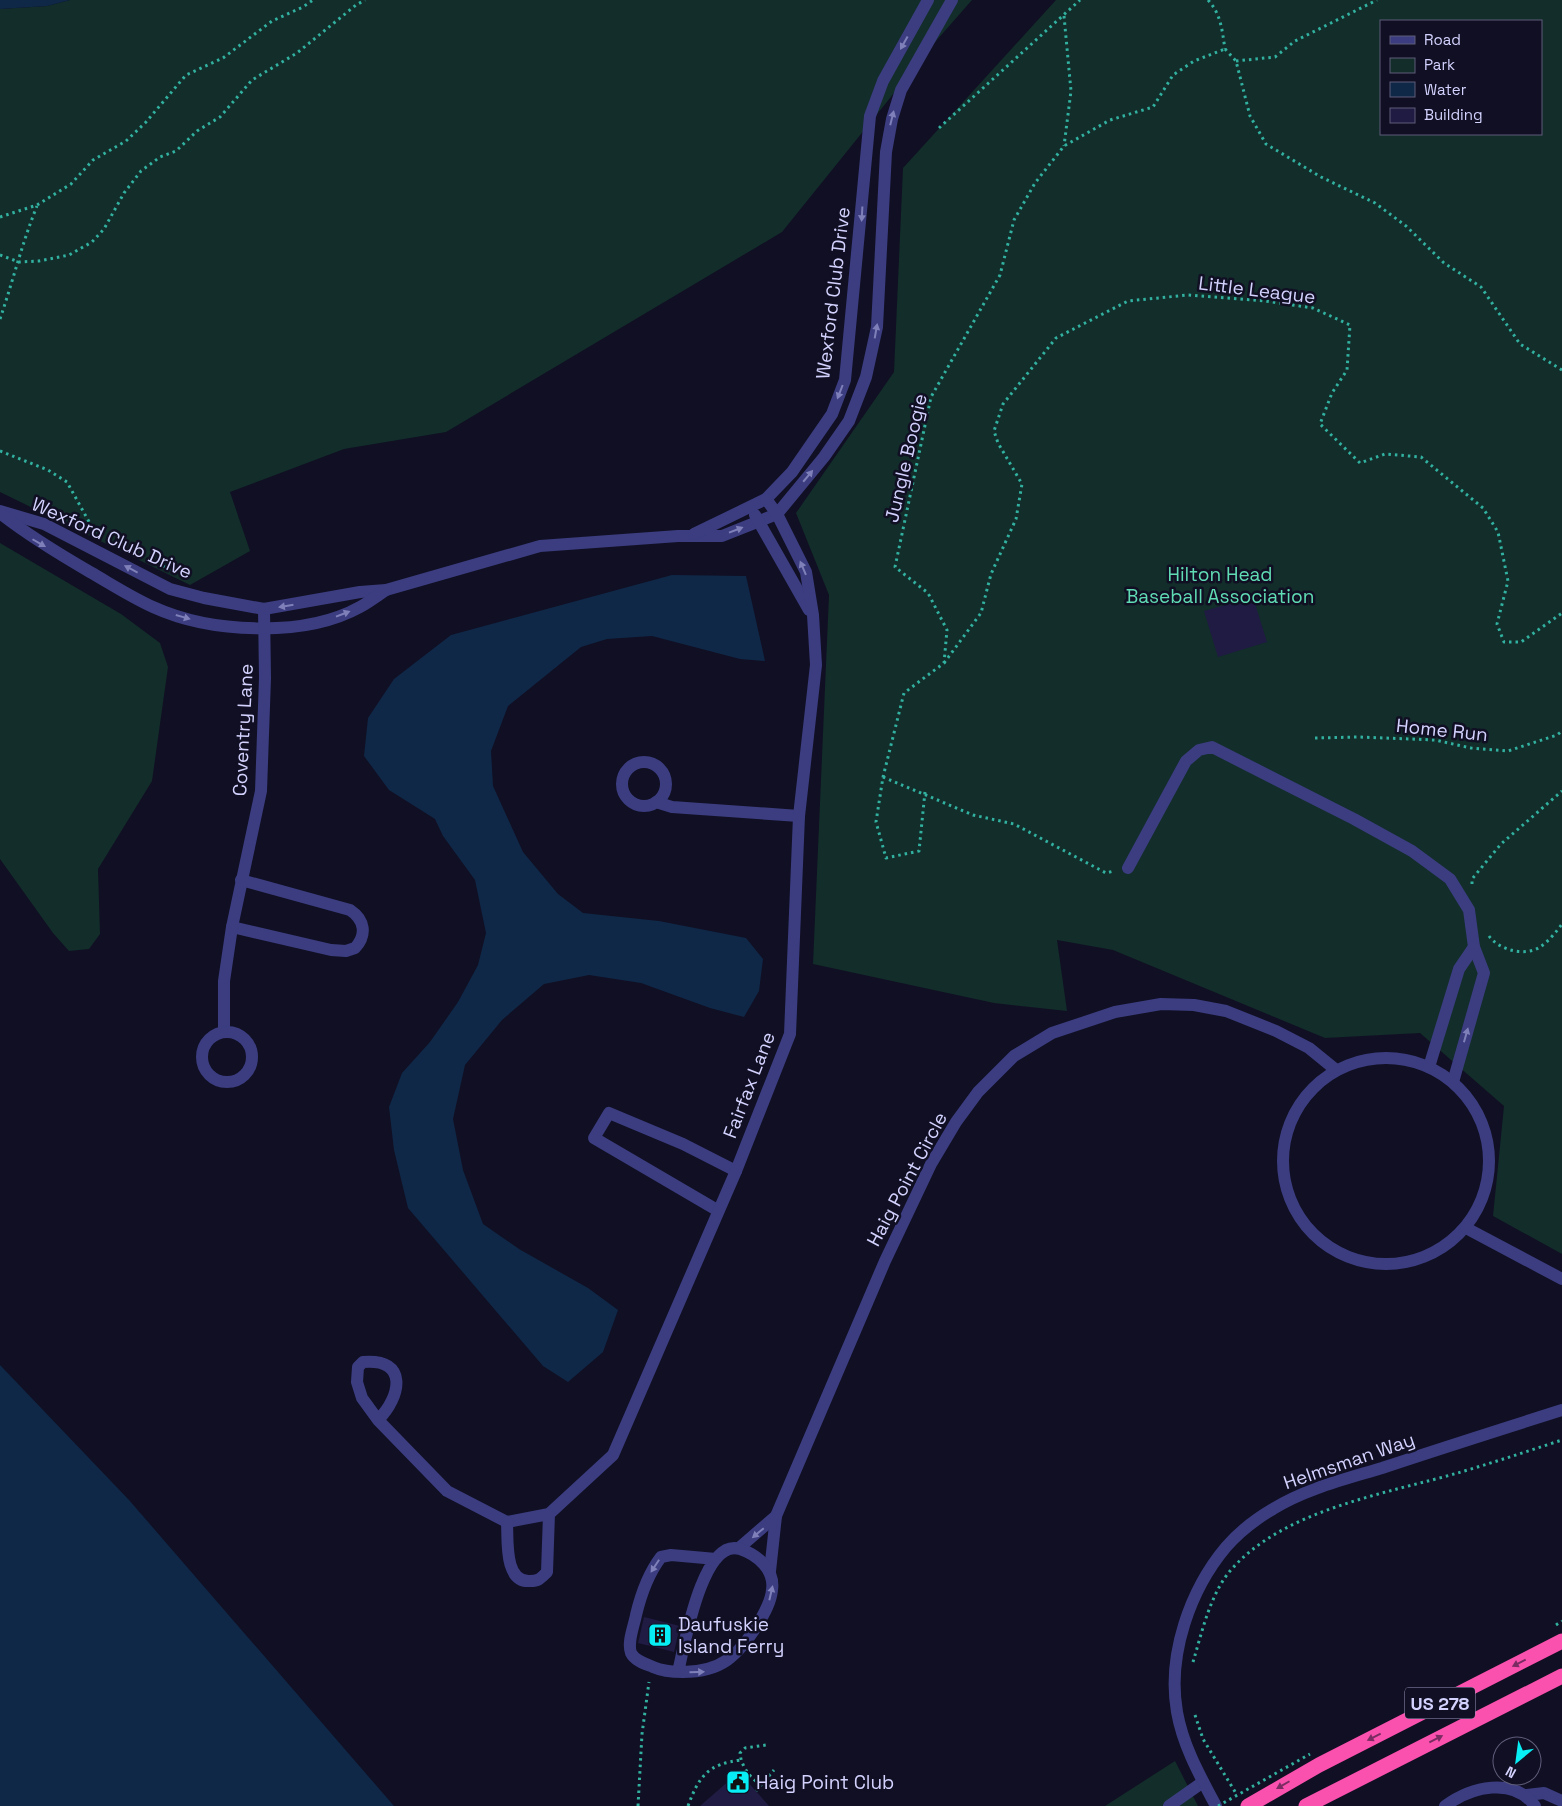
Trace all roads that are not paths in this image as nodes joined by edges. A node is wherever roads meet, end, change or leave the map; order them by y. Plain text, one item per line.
1 (928, 0) edge
2 (952, 0) edge
3 (864, 165) junction
4 (885, 166) junction
5 (766, 499) junction
6 (749, 506) junction
7 (0, 512) edge
8 (777, 514) junction
9 (760, 521) junction
10 (692, 535) junction
11 (386, 590) junction
12 (264, 609) junction
13 (813, 615) junction
14 (264, 628) junction
15 (656, 802) dead end
16 (799, 816) junction
17 (1128, 868) road end
18 (241, 880) junction
19 (232, 927) junction
20 (1474, 947) junction
21 (224, 1032) junction
22 (1429, 1067) junction
23 (1336, 1070) junction
24 (1452, 1082) junction
25 (736, 1171) junction
26 (717, 1210) junction
27 (1466, 1228) junction
28 (1562, 1279) edge
29 (1562, 1410) edge
30 (378, 1420) dead end
31 (549, 1514) junction
32 (776, 1516) junction
33 (506, 1522) junction
34 (738, 1548) junction
35 (716, 1559) junction
36 (770, 1571) junction
37 (1562, 1641) edge
38 (678, 1672) junction
39 (1562, 1676) edge
40 (1203, 1782) junction
41 (1531, 1801) edge
42 (1562, 1801) edge
43 (1243, 1802) edge
44 (1170, 1806) edge
45 (1217, 1806) edge
46 (1306, 1806) edge
47 (1445, 1806) edge

1 -> 3 street, Wexford Club Drive
4 -> 2 street, Wexford Club Drive
3 - 4 street
3 -> 5 street, Wexford Club Drive
8 -> 4 street, Wexford Club Drive
5 - 6 street, Wexford Club Drive
5 - 8 street, Fairfax Lane
6 - 9 street, Fairfax Lane
6 - 10 street, Wexford Club Drive
12 -> 7 street, Wexford Club Drive
7 -> 14 street, Wexford Club Drive
8 - 9 street, Wexford Club Drive
13 -> 8 street, Fairfax Lane
10 -> 9 street, Wexford Club Drive
9 - 13 street, Fairfax Lane
10 - 11 street, Wexford Club Drive
11 -> 12 street, Wexford Club Drive
14 -> 11 street, Wexford Club Drive
12 - 14 street, Coventry Lane
13 - 16 street, Fairfax Lane
14 - 18 street, Coventry Lane
15 - 16 street
16 - 25 street, Fairfax Lane
17 - 20 street
18 - 19 street, Coventry Lane
18 - 19 street
19 - 21 street, Coventry Lane
20 - 22 street
24 -> 20 street
21 - 21 street
22 - 23 street
22 - 24 street
23 - 27 street
23 - 32 street, Haig Point Circle
24 - 27 street
25 - 26 street, Fairfax Lane
25 - 26 street
26 - 31 street, Fairfax Lane
27 - 28 street
29 - 40 street, Helmsman Way
30 - 33 street
31 - 33 street
31 - 33 street
32 -> 34 street
32 - 36 street
34 - 35 street
34 - 36 street
35 - 38 street
35 -> 38 street
38 -> 36 street
37 -> 43 highway, US 278
46 -> 39 highway, US 278
40 - 44 street
40 - 45 street, Helmsman Way
41 - 42 street
41 - 47 street

